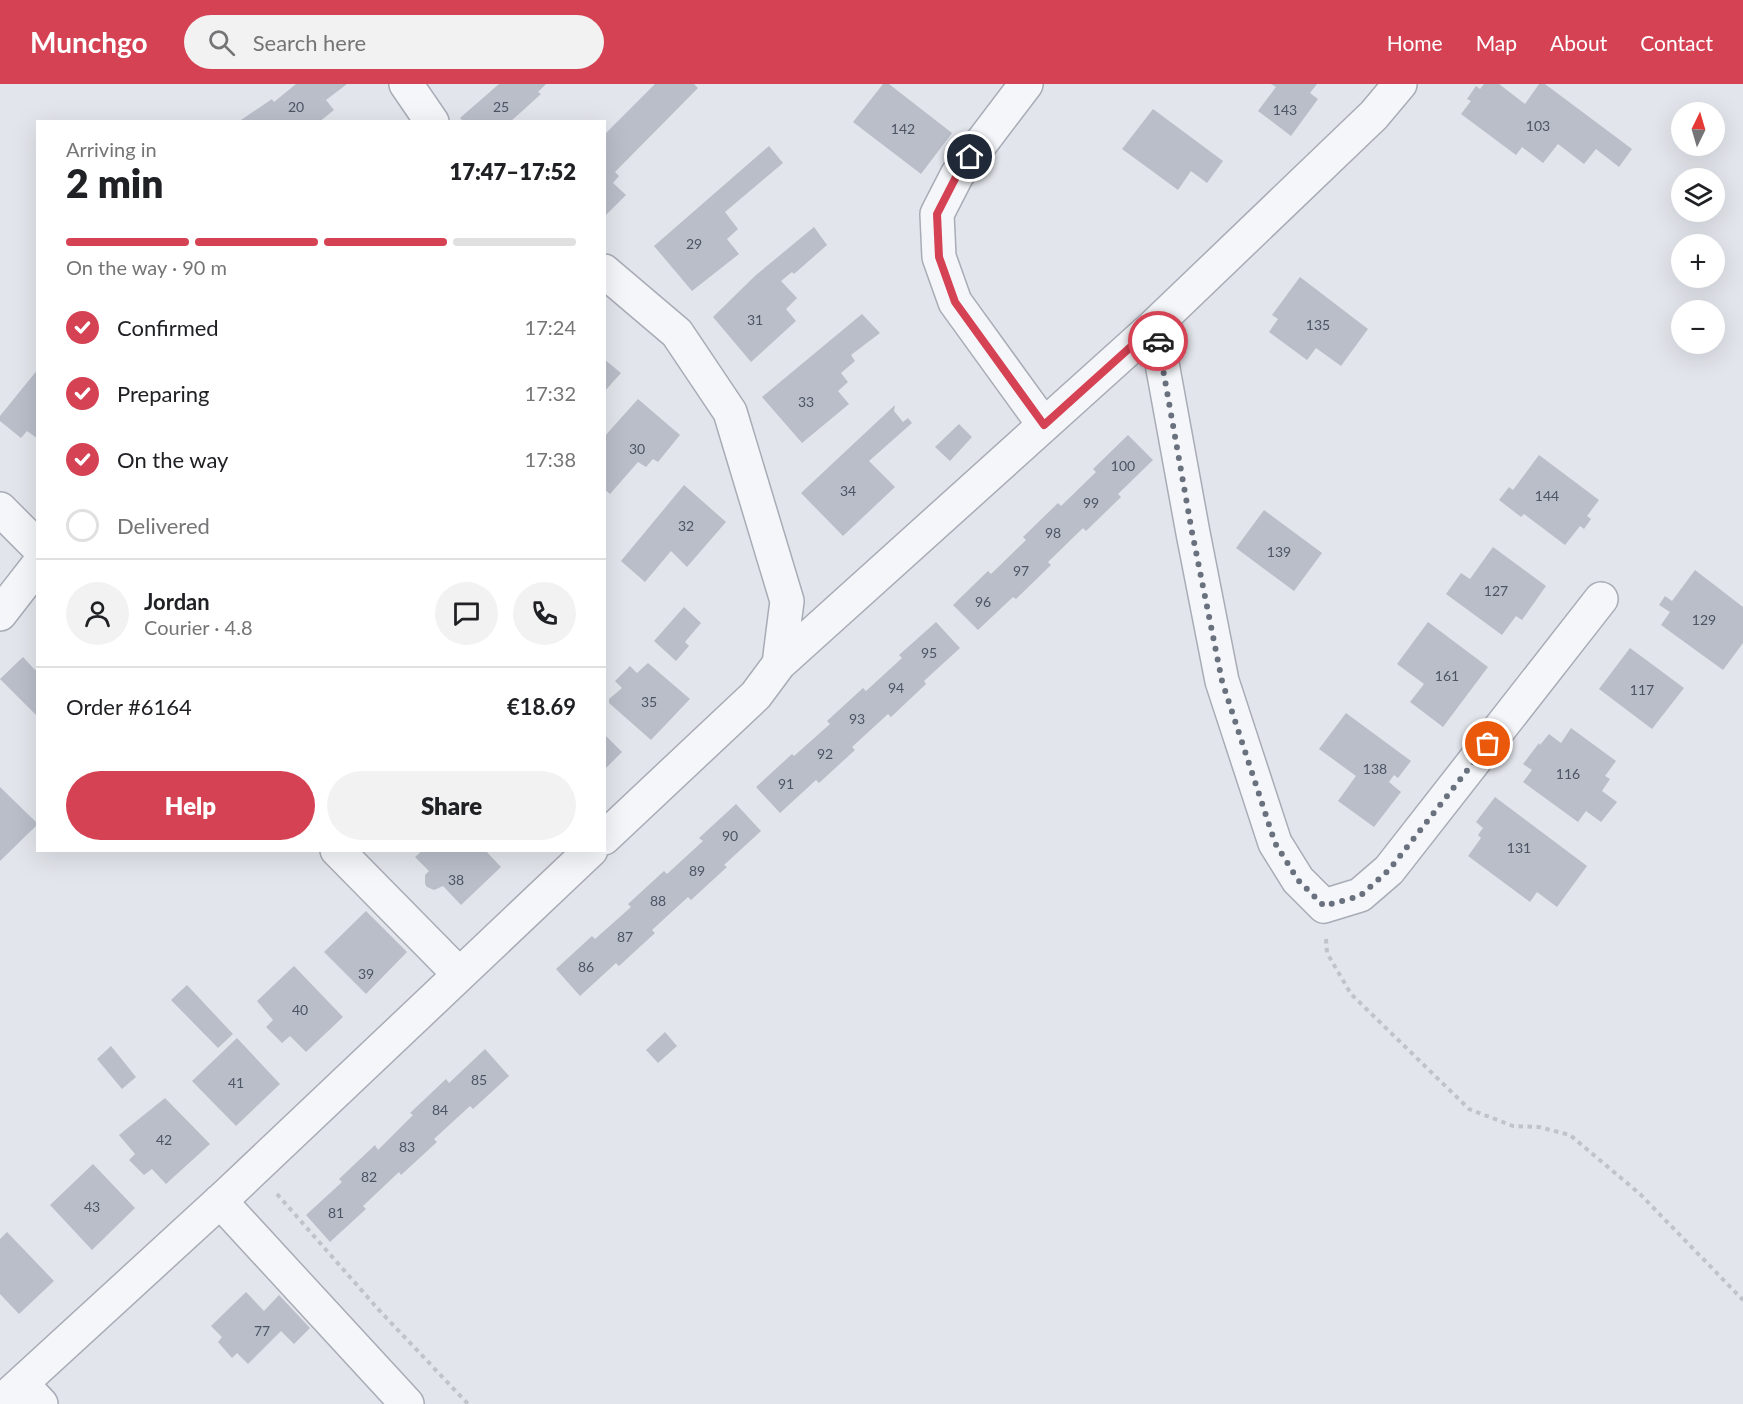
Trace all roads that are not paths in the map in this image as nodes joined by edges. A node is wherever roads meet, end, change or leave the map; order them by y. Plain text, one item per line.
1 (406, 84) edge
2 (1026, 84) edge
3 (1401, 84) edge
4 (431, 120) edge
5 (606, 273) edge
6 (1155, 325) junction
7 (1044, 425) junction
8 (0, 509) edge
9 (36, 545) edge
10 (36, 568) edge
11 (1601, 599) dead end
12 (0, 614) edge
13 (779, 664) junction
14 (606, 835) edge
15 (339, 852) edge
16 (589, 852) edge
17 (459, 974) junction
18 (220, 1201) junction
19 (21, 1397) edge
20 (407, 1404) edge

1 - 4 street
2 - 7 street
3 - 6 street
5 - 13 street
6 - 7 street
6 - 11 street
7 - 13 street
8 - 9 street
10 - 12 street
13 - 14 street
15 - 17 street
16 - 17 street
17 - 18 street
18 - 19 street
18 - 20 street

